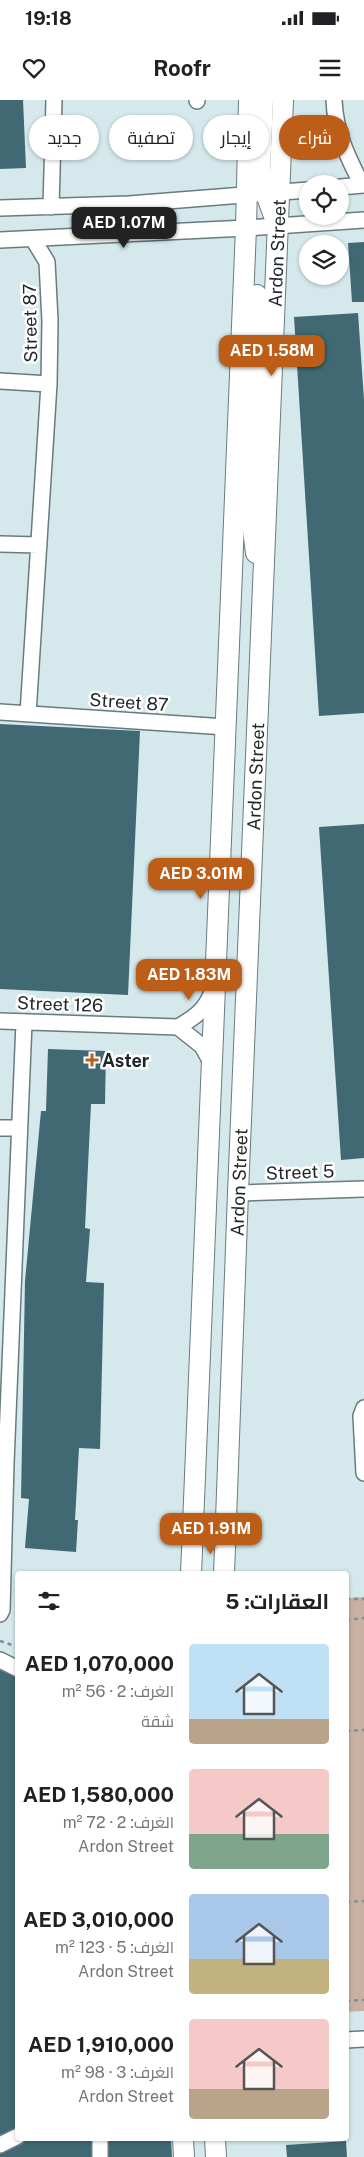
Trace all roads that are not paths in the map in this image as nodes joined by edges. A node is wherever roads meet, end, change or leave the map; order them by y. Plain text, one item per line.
1 (54, 100) edge
2 (249, 100) edge
3 (263, 100) edge
4 (283, 100) edge
5 (334, 100) edge
6 (363, 185) edge
7 (349, 186) edge
8 (299, 191) edge
9 (264, 194) junction
10 (51, 207) junction
11 (0, 208) edge
12 (364, 220) edge
13 (278, 225) junction
14 (252, 228) junction
15 (60, 238) junction
16 (33, 239) junction
17 (0, 240) edge
18 (47, 262) junction
19 (0, 381) edge
20 (49, 384) junction
21 (0, 544) edge
22 (40, 546) junction
23 (263, 573) junction
24 (0, 712) edge
25 (28, 714) junction
26 (226, 727) junction
27 (214, 988) junction
28 (0, 1021) edge
29 (24, 1022) junction
30 (178, 1026) junction
31 (212, 1064) junction
32 (0, 1128) edge
33 (19, 1128) junction
34 (364, 1188) edge
35 (238, 1192) junction
36 (7, 1297) edge
37 (364, 1408) edge
38 (3, 1463) edge
39 (364, 1473) edge
40 (226, 1524) junction
41 (194, 1525) junction
42 (191, 1571) edge
43 (224, 1571) edge
44 (0, 1614) edge
45 (0, 1660) edge
46 (15, 1667) edge
47 (364, 2039) edge
48 (349, 2040) edge
49 (15, 2138) edge
50 (100, 2141) edge
51 (183, 2141) edge
52 (214, 2141) edge
53 (0, 2146) edge
54 (100, 2157) edge
55 (184, 2157) edge
56 (216, 2157) edge

1 - 10 street
2 - 9 main road, Ardon Street
3 - 9 main road
4 - 9 main road, Ardon Street
5 - 6 street
6 - 7 street
8 - 9 street
9 - 10 street
9 - 13 main road, Ardon Street
9 - 14 main road, Ardon Street
10 - 11 street
12 - 13 street
13 - 14 street
13 - 23 main road, Ardon Street
14 - 15 street
14 - 23 main road
14 - 26 main road, Ardon Street
15 - 16 street
15 - 18 street, Street 87
16 - 17 street
16 - 18 street, Street 87
18 - 20 street, Street 87
19 - 20 street, Street 87
20 - 22 street, Street 87
21 - 22 street
22 - 25 street, Street 87
23 - 35 main road, Ardon Street
24 - 25 street, Street 87
25 - 26 street, Street 87
26 - 27 main road, Ardon Street
27 - 30 street
27 - 31 main road, Ardon Street
28 - 29 street, Street 126
29 - 30 street, Street 126
29 - 33 street
30 - 31 street
31 - 41 main road, Ardon Street
32 - 33 street
33 - 36 street
34 - 35 street, Street 5
35 - 40 main road, Ardon Street
36 - 38 street
37 - 39 street
38 - 44 street
40 - 41 main road
40 - 43 main road, Ardon Street
41 - 42 main road, Ardon Street
45 - 46 street
47 - 48 street
49 - 53 street
50 - 54 street
51 - 55 main road
52 - 56 main road

